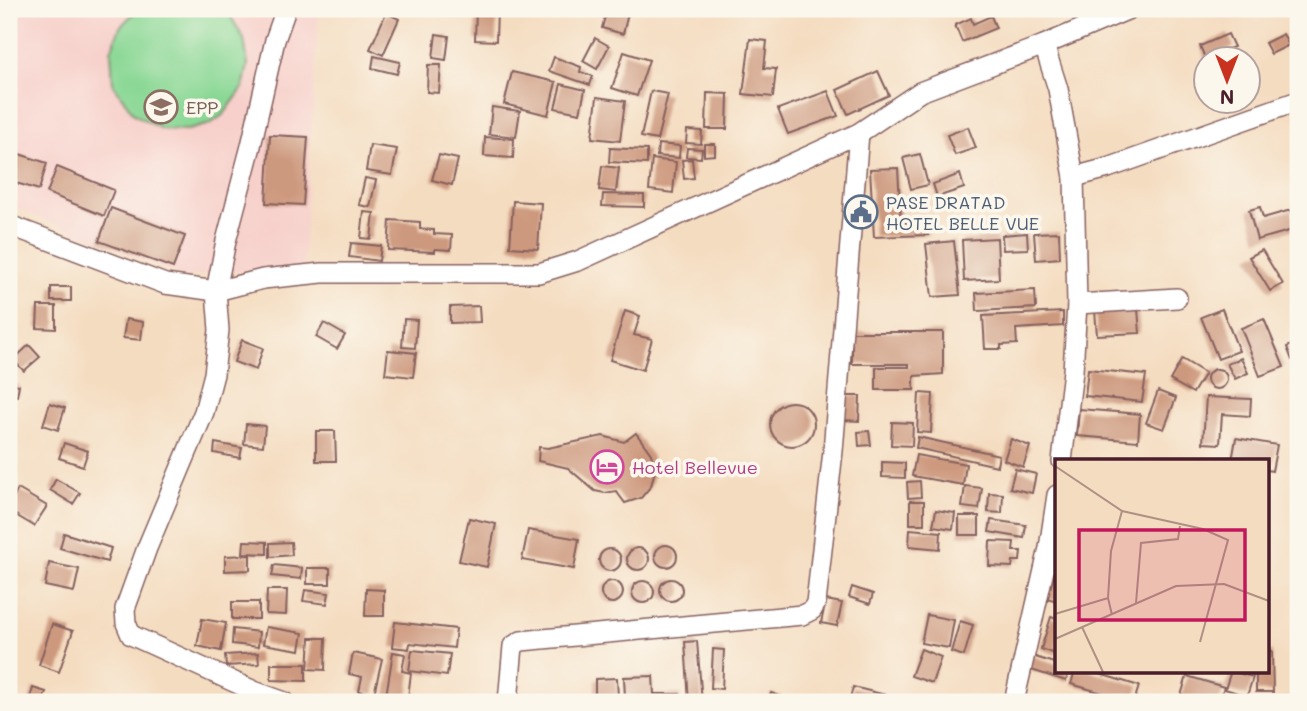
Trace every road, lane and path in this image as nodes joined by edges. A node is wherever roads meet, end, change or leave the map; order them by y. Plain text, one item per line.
1 (286, 9) edge
2 (1129, 9) edge
3 (1044, 45) junction
4 (1298, 101) edge
5 (859, 133) junction
6 (1074, 177) junction
7 (9, 225) edge
8 (216, 291) junction
9 (1177, 298) dead end
10 (1077, 304) junction
11 (1062, 459) edge
12 (1055, 508) edge
13 (285, 702) edge
14 (508, 702) edge
15 (1014, 702) edge

1 - 8 street
2 - 3 street
3 - 5 street
3 - 6 street
4 - 6 street
5 - 8 street
5 - 14 street
6 - 10 street
7 - 8 street
8 - 13 street
9 - 10 street
10 - 11 street
12 - 15 street

